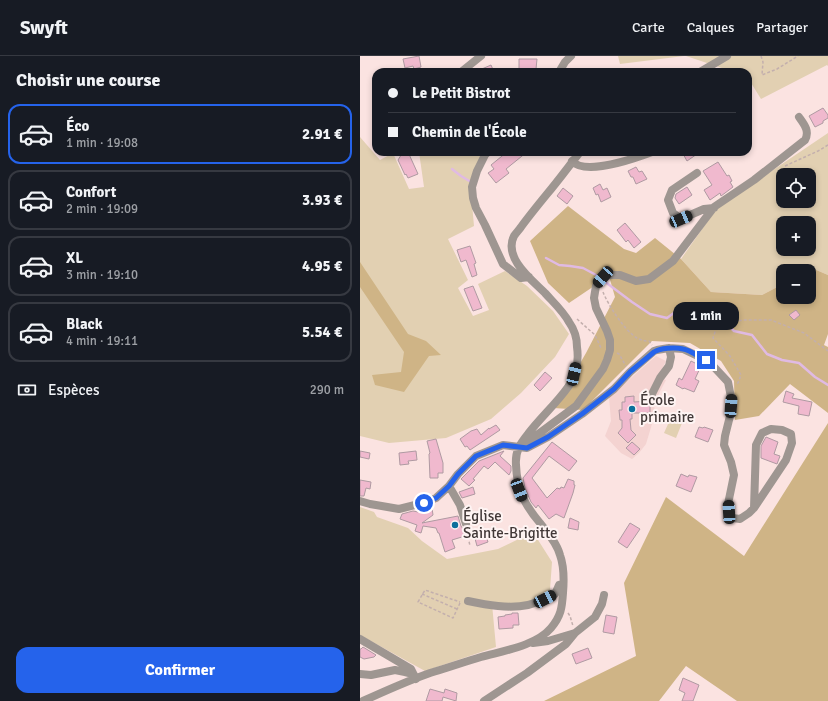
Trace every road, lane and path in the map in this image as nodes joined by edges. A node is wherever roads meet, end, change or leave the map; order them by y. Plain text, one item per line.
1 (481, 56) edge
2 (571, 56) edge
3 (727, 56) edge
4 (761, 56) edge
5 (798, 56) edge
6 (466, 68) edge
7 (561, 68) edge
8 (707, 68) edge
9 (799, 117) dead end
10 (828, 145) edge
11 (484, 156) edge
12 (577, 156) edge
13 (642, 156) edge
14 (572, 162) junction
15 (783, 167) dead end
16 (697, 173) dead end
17 (714, 208) junction
18 (527, 275) junction
19 (603, 289) dead end
20 (577, 319) dead end
21 (669, 348) junction
22 (610, 350) junction
23 (828, 351) edge
24 (654, 352) junction
25 (607, 360) junction
26 (630, 372) junction
27 (728, 382) junction
28 (651, 396) dead end
29 (522, 447) junction
30 (449, 486) junction
31 (360, 501) edge
32 (754, 508) junction
33 (466, 524) dead end
34 (467, 537) dead end
35 (470, 546) dead end
36 (563, 584) junction
37 (422, 594) junction
38 (604, 595) dead end
39 (464, 602) junction
40 (457, 609) junction
41 (575, 633) junction
42 (360, 639) edge
43 (526, 643) junction
44 (360, 674) edge
45 (415, 677) junction
46 (363, 701) edge
47 (484, 701) edge

1 - 6 street
2 - 7 street
3 - 8 street
4 - 5 path
9 - 17 street
10 - 15 path
11 - 18 street
12 - 14 street
13 - 14 street
14 - 18 street
16 - 17 street
17 - 22 street
18 - 29 street
19 - 24 path
20 - 25 path
21 - 24 street
21 - 27 street
21 - 28 street
22 - 25 street
22 - 26 path
23 - 27 path
24 - 26 street
25 - 29 street
26 - 29 street
27 - 32 street
29 - 30 street
29 - 36 street
30 - 31 street
30 - 33 street
32 - 32 street
34 - 35 path
36 - 39 street
36 - 43 street
37 - 39 path
37 - 40 path
37 - 40 path
38 - 41 street
39 - 40 path
41 - 43 street
41 - 47 street
42 - 45 street
43 - 45 street
44 - 45 street
45 - 46 street

